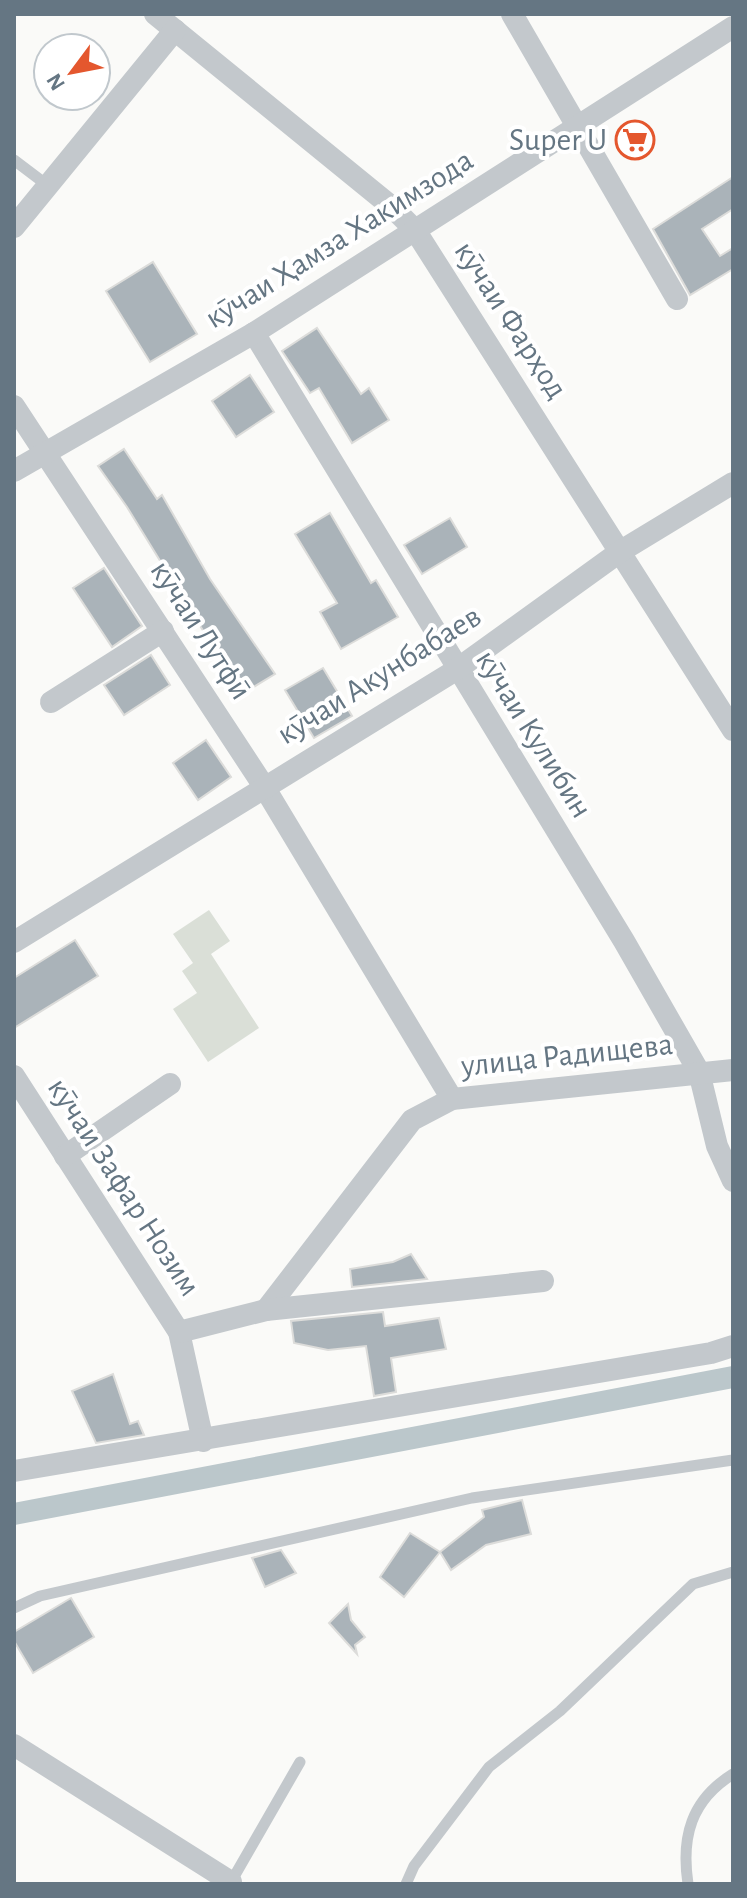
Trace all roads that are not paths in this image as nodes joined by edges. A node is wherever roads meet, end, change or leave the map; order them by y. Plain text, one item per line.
1 (155, 14) edge
2 (512, 14) edge
3 (733, 27) edge
4 (175, 30) junction
5 (578, 127) junction
6 (14, 160) edge
7 (47, 185) junction
8 (14, 227) edge
9 (415, 230) junction
10 (677, 299) dead end
11 (254, 333) junction
12 (14, 406) edge
13 (46, 450) junction
14 (14, 471) edge
15 (733, 483) edge
16 (621, 551) junction
17 (163, 631) junction
18 (456, 670) junction
19 (51, 702) dead end
20 (733, 730) edge
21 (263, 785) junction
22 (14, 942) edge
23 (733, 1070) edge
24 (699, 1072) junction
25 (14, 1076) edge
26 (170, 1084) dead end
27 (452, 1099) junction
28 (65, 1156) junction
29 (733, 1181) edge
30 (543, 1281) dead end
31 (266, 1310) junction
32 (179, 1332) junction
33 (733, 1346) edge
34 (203, 1441) junction
35 (733, 1460) edge
36 (14, 1471) edge
37 (733, 1572) edge
38 (14, 1608) edge
39 (14, 1745) edge
40 (300, 1762) dead end
41 (733, 1774) edge
42 (232, 1883) edge
43 (406, 1884) edge
44 (688, 1884) edge

1 - 4 street, кӯчаи Фарҳод
2 - 5 street
3 - 5 street, кӯчаи Ҳамза Хакимзода
4 - 7 street
4 - 9 street, кӯчаи Фарҳод
5 - 9 street, кӯчаи Ҳамза Хакимзода
5 - 10 street
6 - 7 lane
7 - 8 street
9 - 11 street, кӯчаи Ҳамза Хакимзода
9 - 16 street, кӯчаи Фарҳод
11 - 13 street, кӯчаи Ҳамза Хакимзода
11 - 18 street, кӯчаи Кулибин
12 - 13 street, кӯчаи Лутфӣ
13 - 14 street, кӯчаи Ҳамза Хакимзода
13 - 17 street, кӯчаи Лутфӣ
15 - 16 street, кӯчаи Акунбабаев
16 - 18 street, кӯчаи Акунбабаев
16 - 20 street, кӯчаи Фарҳод
17 - 19 street
17 - 21 street, кӯчаи Лутфӣ
18 - 21 street, кӯчаи Акунбабаев
18 - 24 street, кӯчаи Кулибин
21 - 22 street, кӯчаи Акунбабаев
21 - 27 street, кӯчаи Лутфӣ
23 - 24 street, улица Радищева
24 - 27 street, улица Радищева
24 - 29 street, кӯчаи Кулибин
25 - 28 street, кӯчаи Зафар Нозим
26 - 28 street
27 - 31 street, улица Радищева
28 - 32 street, кӯчаи Зафар Нозим
30 - 31 street
31 - 32 street
32 - 34 street
33 - 34 street
34 - 36 street
35 - 38 lane
37 - 43 lane
39 - 42 street
40 - 42 lane
41 - 44 lane

